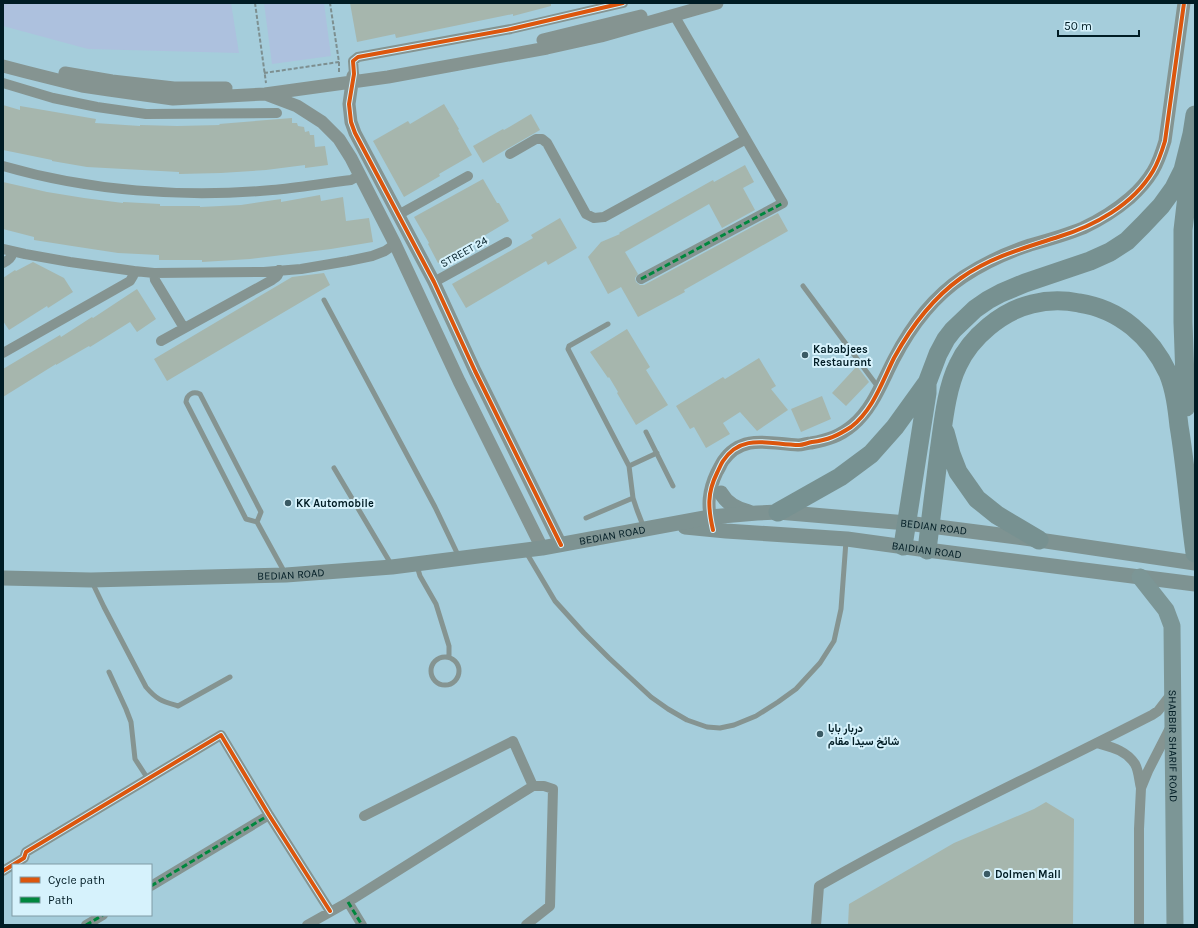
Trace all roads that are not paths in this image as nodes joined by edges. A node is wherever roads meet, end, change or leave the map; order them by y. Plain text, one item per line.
1 (623, 3) edge
2 (686, 3) edge
3 (717, 3) edge
4 (1184, 3) edge
5 (674, 15) junction
6 (3, 56) edge
7 (3, 66) edge
8 (353, 78) junction
9 (3, 83) edge
10 (265, 84) junction
11 (305, 85) junction
12 (297, 106) junction
13 (277, 113) dead end
14 (1195, 115) edge
15 (1192, 134) junction
16 (746, 139) junction
17 (364, 151) junction
18 (510, 154) dead end
19 (352, 158) junction
20 (3, 166) edge
21 (360, 175) junction
22 (468, 176) dead end
23 (398, 215) junction
24 (507, 242) dead end
25 (395, 244) junction
26 (8, 250) edge
27 (3, 263) edge
28 (279, 270) junction
29 (134, 271) junction
30 (154, 273) junction
31 (641, 279) dead end
32 (803, 286) dead end
33 (436, 288) junction
34 (324, 300) dead end
35 (422, 303) junction
36 (608, 324) dead end
37 (184, 328) junction
38 (161, 341) dead end
39 (4, 351) edge
40 (475, 371) junction
41 (459, 381) junction
42 (927, 383) junction
43 (880, 389) junction
44 (943, 423) junction
45 (646, 432) dead end
46 (657, 453) junction
47 (1184, 456) junction
48 (629, 466) junction
49 (334, 468) dead end
50 (718, 472) junction
51 (673, 486) dead end
52 (720, 493) junction
53 (633, 498) junction
54 (778, 512) junction
55 (757, 513) junction
56 (586, 518) dead end
57 (257, 522) junction
58 (907, 523) junction
59 (718, 524) junction
60 (930, 526) junction
61 (645, 528) junction
62 (846, 538) junction
63 (1039, 540) junction
64 (561, 545) junction
65 (903, 546) junction
66 (542, 548) junction
67 (525, 550) junction
68 (927, 550) junction
69 (1195, 553) edge
70 (459, 558) junction
71 (1195, 563) edge
72 (416, 565) junction
73 (392, 567) junction
74 (286, 575) junction
75 (1140, 577) junction
76 (3, 578) edge
77 (91, 580) junction
78 (1190, 583) edge
79 (449, 657) junction
80 (109, 672) dead end
81 (230, 677) dead end
82 (1172, 694) junction
83 (1173, 722) junction
84 (1097, 743) junction
85 (148, 779) junction
86 (533, 786) junction
87 (1141, 788) junction
88 (269, 815) junction
89 (364, 816) dead end
90 (14, 864) edge
91 (12, 865) edge
92 (3, 871) edge
93 (152, 885) edge
94 (348, 902) junction
95 (330, 911) junction
96 (101, 916) edge
97 (86, 925) edge
98 (307, 925) edge
99 (362, 925) edge
100 (526, 925) edge
101 (816, 925) edge
102 (1139, 925) edge
103 (1175, 925) edge

1 - 8 street
2 - 8 street
3 - 5 street
4 - 43 street
5 - 8 street
5 - 16 street
6 - 10 street
7 - 10 street
8 - 11 street
8 - 17 street
9 - 13 street
10 - 11 street
10 - 12 street
11 - 12 street
12 - 19 street
14 - 15 highway
15 - 42 highway
15 - 47 highway
16 - 18 street
16 - 31 street
17 - 19 street
17 - 23 street
19 - 21 street
20 - 21 street
21 - 25 street
22 - 23 street
23 - 33 street
24 - 33 street, STREET 24
25 - 28 street
25 - 35 street
26 - 27 street
26 - 29 street
28 - 30 street
28 - 37 street
29 - 30 street
29 - 39 street
30 - 37 street
32 - 43 lane
33 - 35 street
33 - 40 street
34 - 70 lane
35 - 41 street
36 - 48 lane
37 - 38 street
40 - 41 street
40 - 64 street
41 - 66 street
42 - 54 highway
42 - 58 highway
43 - 50 street
44 - 47 highway
44 - 60 highway
44 - 63 highway
45 - 46 lane
46 - 48 lane
46 - 51 lane
47 - 69 highway
48 - 53 lane
49 - 73 lane
50 - 52 street
50 - 59 street
52 - 55 main road
52 - 59 street
53 - 56 lane
53 - 61 lane
54 - 55 main road, BEDIAN ROAD
54 - 58 main road, BEDIAN ROAD
55 - 59 main road, BEDIAN ROAD
57 - 57 lane
57 - 74 lane
58 - 60 main road, BEDIAN ROAD
58 - 65 highway
59 - 61 main road, BEDIAN ROAD
59 - 62 main road, BAIDIAN ROAD
60 - 63 main road, BEDIAN ROAD
60 - 68 highway
61 - 64 main road, BEDIAN ROAD
62 - 65 main road, BAIDIAN ROAD
62 - 67 lane
63 - 71 main road, BEDIAN ROAD
64 - 66 main road, BEDIAN ROAD
65 - 68 main road, BAIDIAN ROAD
66 - 67 main road, BEDIAN ROAD
67 - 70 main road, BEDIAN ROAD
68 - 75 main road, BAIDIAN ROAD
70 - 72 main road, BEDIAN ROAD
72 - 73 main road, BEDIAN ROAD
72 - 79 lane
73 - 74 main road, BEDIAN ROAD
74 - 77 main road, BEDIAN ROAD
75 - 78 main road, BAIDIAN ROAD
75 - 82 main road, SHABBIR SHARIF ROAD
76 - 77 main road, BEDIAN ROAD
77 - 81 lane
79 - 79 lane
80 - 85 lane
82 - 83 main road, SHABBIR SHARIF ROAD
82 - 84 street
83 - 87 street
83 - 103 main road, SHABBIR SHARIF ROAD
84 - 87 street
84 - 101 street
85 - 88 street
85 - 90 street
86 - 89 street
86 - 94 street
86 - 100 street
87 - 102 street
88 - 93 street
88 - 95 street
91 - 92 street
94 - 95 street
94 - 99 street
95 - 98 street
96 - 97 street

